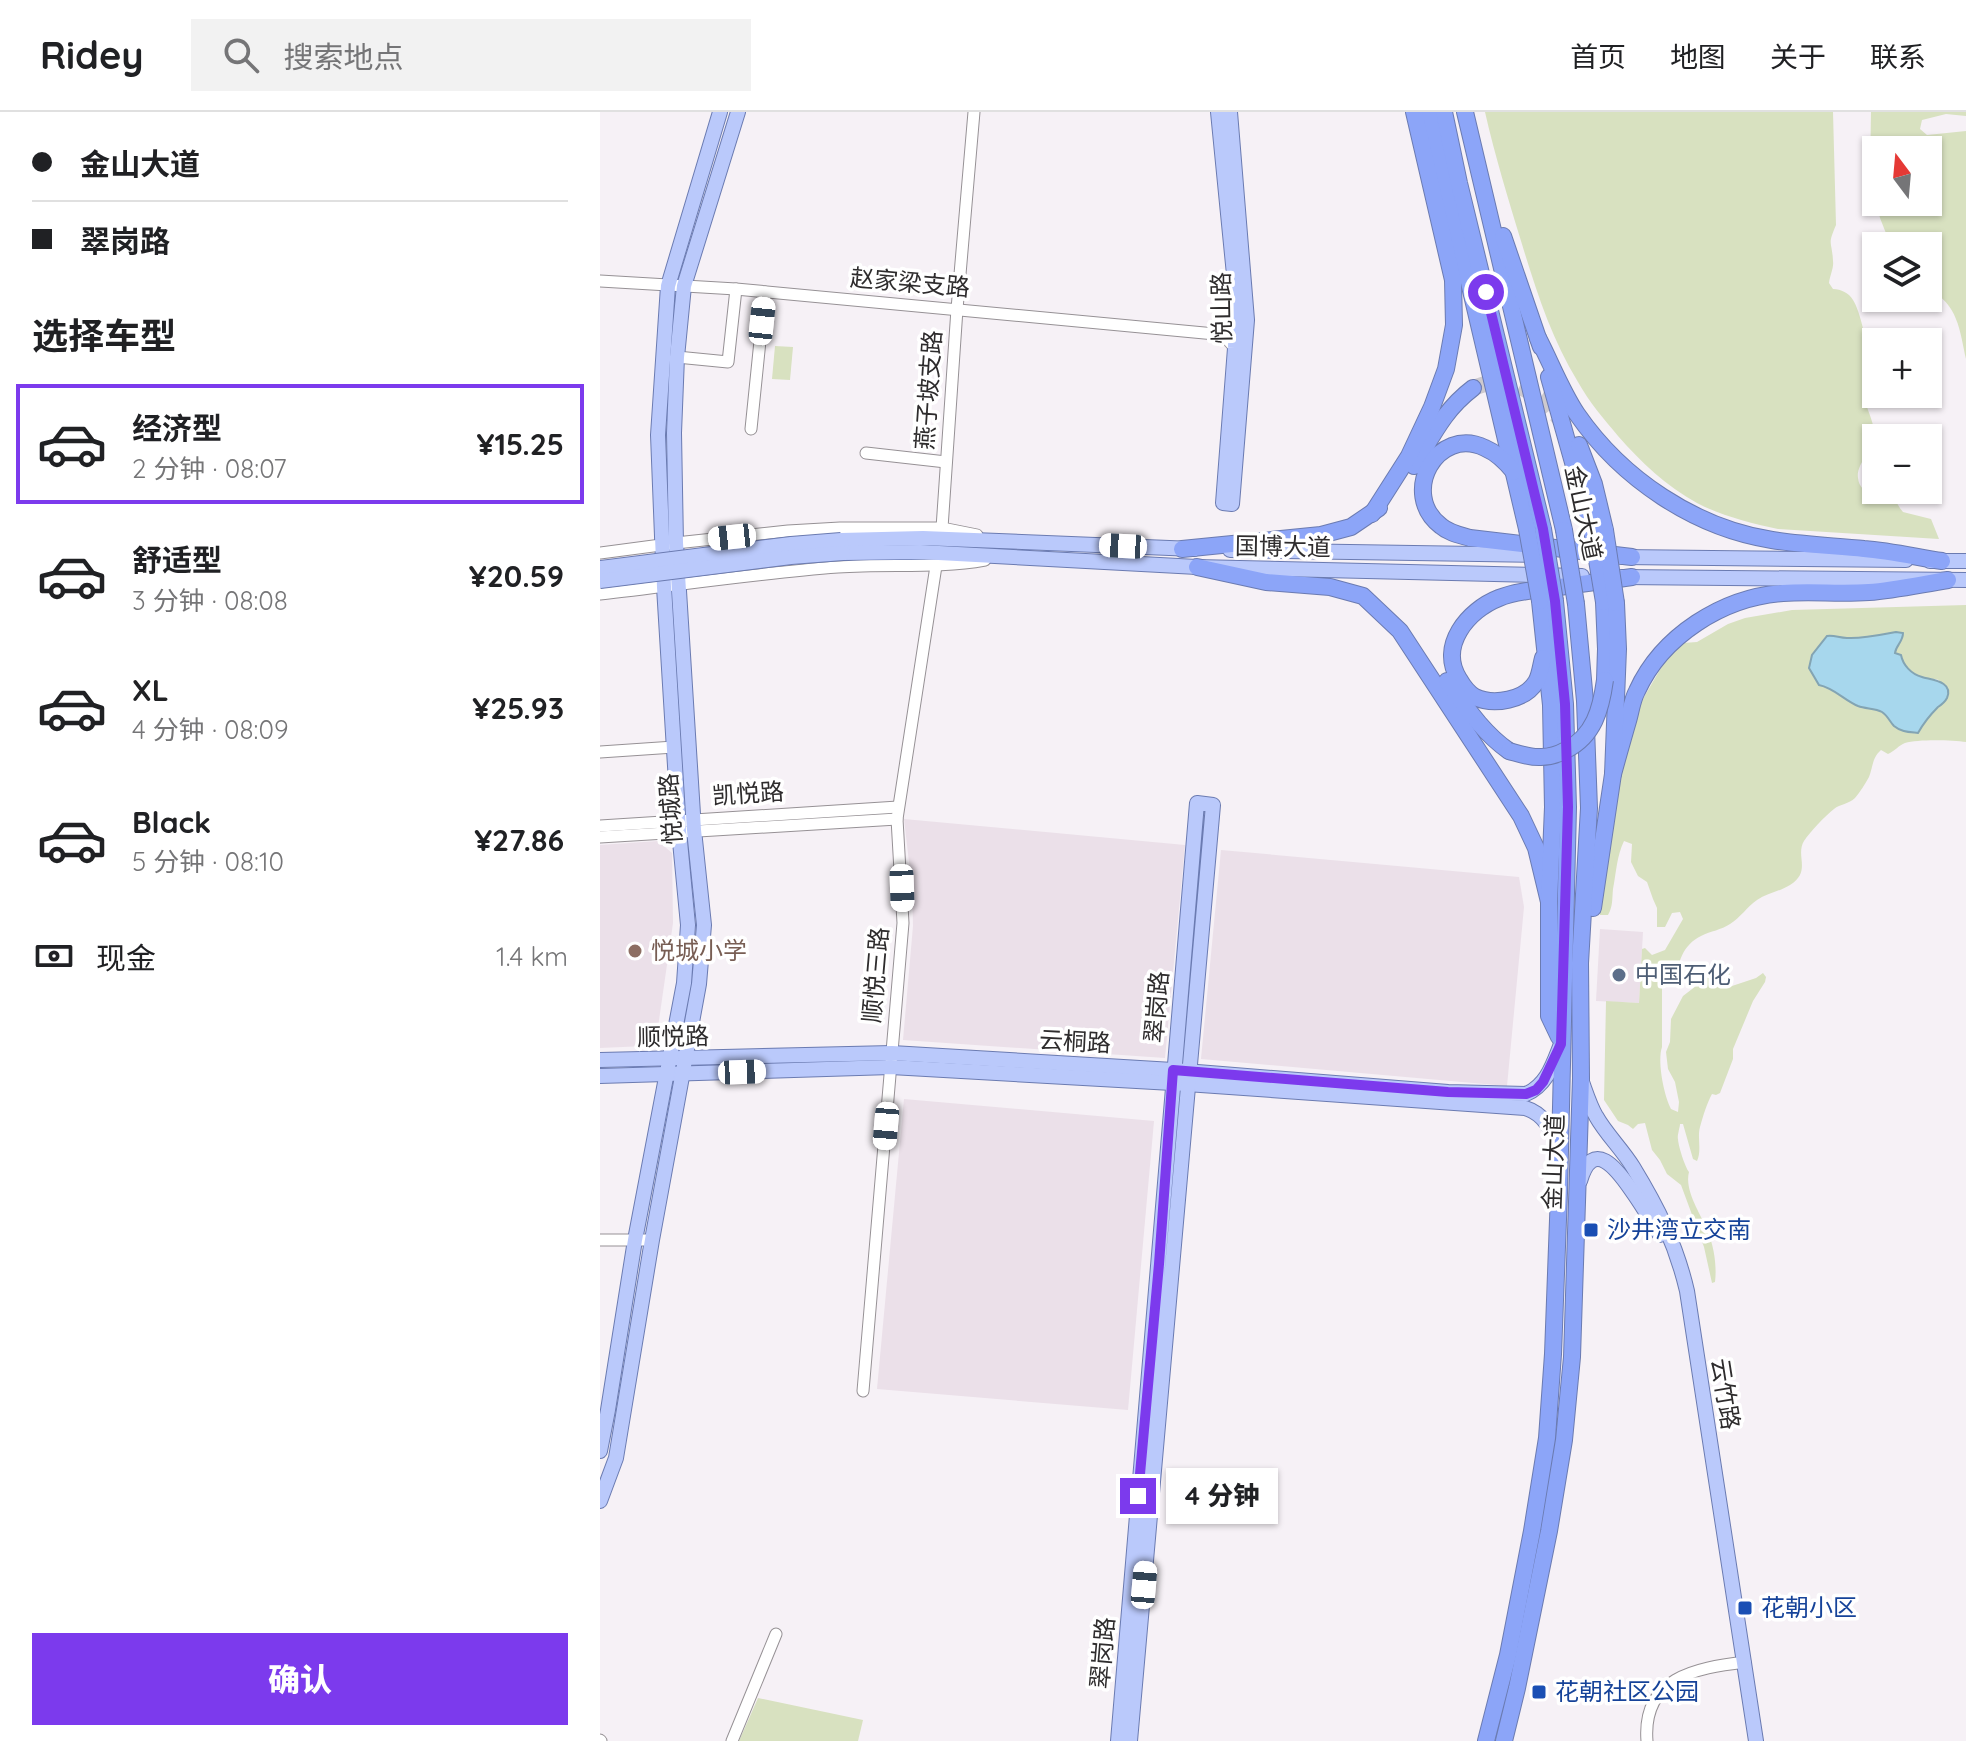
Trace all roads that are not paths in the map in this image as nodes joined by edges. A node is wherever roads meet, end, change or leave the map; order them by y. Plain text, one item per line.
1 (720, 112) edge
2 (738, 112) edge
3 (974, 112) edge
4 (1218, 112) edge
5 (1230, 112) edge
6 (1414, 112) edge
7 (1429, 112) edge
8 (1444, 112) edge
9 (1465, 112) edge
10 (1481, 178) junction
11 (600, 281) edge
12 (668, 286) junction
13 (684, 286) junction
14 (736, 289) junction
15 (765, 292) junction
16 (957, 309) junction
17 (1236, 320) junction
18 (1215, 334) junction
19 (1538, 338) junction
20 (1235, 348) junction
21 (677, 357) junction
22 (1473, 388) tunnel mouth
23 (751, 429) dead end
24 (1579, 445) dead end
25 (866, 453) dead end
26 (946, 462) junction
27 (1514, 472) junction
28 (1372, 514) junction
29 (942, 528) junction
30 (1535, 529) junction
31 (1598, 530) junction
32 (669, 544) junction
33 (842, 546) junction
34 (1003, 549) junction
35 (1182, 549) junction
36 (600, 553) edge
37 (1632, 557) junction
38 (1942, 561) junction
39 (1966, 561) edge
40 (936, 566) junction
41 (1197, 567) junction
42 (600, 568) edge
43 (1632, 577) junction
44 (1948, 580) junction
45 (1966, 580) edge
46 (600, 581) edge
47 (672, 586) junction
48 (600, 594) edge
49 (1363, 596) junction
50 (1547, 601) junction
51 (1610, 602) junction
52 (1545, 645) junction
53 (674, 747) junction
54 (600, 752) edge
55 (1613, 774) junction
56 (898, 813) junction
57 (600, 826) edge
58 (686, 826) junction
59 (600, 837) edge
60 (1549, 902) junction
61 (1581, 988) junction
62 (1561, 1044) junction
63 (600, 1060) edge
64 (891, 1060) junction
65 (668, 1066) junction
66 (684, 1066) junction
67 (600, 1076) edge
68 (1180, 1077) junction
69 (1581, 1078) junction
70 (1560, 1149) junction
71 (1578, 1189) junction
72 (600, 1240) edge
73 (635, 1240) junction
74 (652, 1240) junction
75 (863, 1391) dead end
76 (611, 1410) edge
77 (600, 1451) edge
78 (600, 1501) edge
79 (776, 1634) dead end
80 (1741, 1662) junction
81 (732, 1741) edge
82 (1118, 1741) edge
83 (1130, 1741) edge
84 (1486, 1741) edge
85 (1504, 1741) edge
86 (1647, 1741) edge
87 (1748, 1741) edge
88 (1756, 1741) edge

1 - 12 main road, 悦城路
2 - 13 main road, 悦城路
3 - 16 street, 燕子坡支路
4 - 17 main road, 悦山路
5 - 20 main road, 悦山路
6 - 28 highway
7 - 27 highway
8 - 30 highway, 金山大道
9 - 10 highway, 金山大道
10 - 19 highway
10 - 61 highway, 金山大道, bridge
11 - 12 street, 赵家梁支路
12 - 13 street, 赵家梁支路
12 - 32 main road, 悦城路
13 - 14 street, 赵家梁支路
13 - 21 main road, 悦城路
14 - 15 street, 赵家梁支路
14 - 21 street
15 - 16 street, 赵家梁支路
15 - 23 street
16 - 18 street, 赵家梁支路
16 - 26 street, 燕子坡支路
17 - 18 street
17 - 20 main road, 悦山路
18 - 20 street
19 - 31 highway
19 - 38 highway
21 - 32 main road, 悦城路
22 - 28 highway
24 - 31 highway
25 - 26 street
26 - 29 street, 燕子坡支路
27 - 30 highway
27 - 37 highway
28 - 35 highway
29 - 32 street
29 - 34 street
30 - 50 highway, bridge
31 - 51 highway, bridge
32 - 36 street
32 - 47 main road, 悦城路
33 - 34 main road, 国博大道
33 - 42 main road, 国博大道, bridge
33 - 46 main road, 国博大道, bridge
34 - 35 main road, 国博大道
34 - 40 street
34 - 41 main road, 国博大道
35 - 37 main road, 国博大道
37 - 38 main road, 国博大道
38 - 39 main road, 国博大道
40 - 47 street
40 - 56 street, 顺悦三路
41 - 43 main road, 国博大道
41 - 49 highway
43 - 44 main road, 国博大道
43 - 52 highway
44 - 45 main road, 国博大道
44 - 55 highway
47 - 48 street
47 - 53 main road, 悦城路
47 - 58 main road, 悦城路
49 - 51 highway, bridge
49 - 60 highway
50 - 52 highway
50 - 62 highway, 金山大道
51 - 55 highway
52 - 60 highway
53 - 54 street
53 - 58 main road, 悦城路
55 - 61 highway
56 - 58 street, 凯悦路
56 - 64 street, 顺悦三路
57 - 58 street, 凯悦路
58 - 59 street, 凯悦路
58 - 65 main road, 悦城路
58 - 66 main road, 悦城路
60 - 62 highway
61 - 69 highway, 金山大道
62 - 68 main road, 云桐路
62 - 70 highway, 金山大道
63 - 65 main road, 顺悦路
64 - 66 main road, 顺悦路
64 - 68 main road, 云桐路
64 - 75 street, 顺悦三路
65 - 66 main road, 顺悦路
65 - 67 main road, 顺悦路
65 - 73 main road, 悦城路
66 - 74 main road, 悦城路
68 - 68 main road, 翠岗路
68 - 70 main road, 云桐路
68 - 82 main road, 翠岗路
68 - 83 main road, 翠岗路
69 - 71 highway, 金山大道
69 - 80 main road, 云竹路
70 - 84 highway, 金山大道
71 - 80 main road, 云竹路
71 - 85 highway, 金山大道
72 - 73 street
73 - 74 street
73 - 76 main road, 悦城路
74 - 76 main road, 悦城路
76 - 77 main road, 悦城路
76 - 78 main road, 悦城路
79 - 81 street
80 - 86 street
80 - 87 main road, 云竹路
80 - 88 main road, 云竹路

